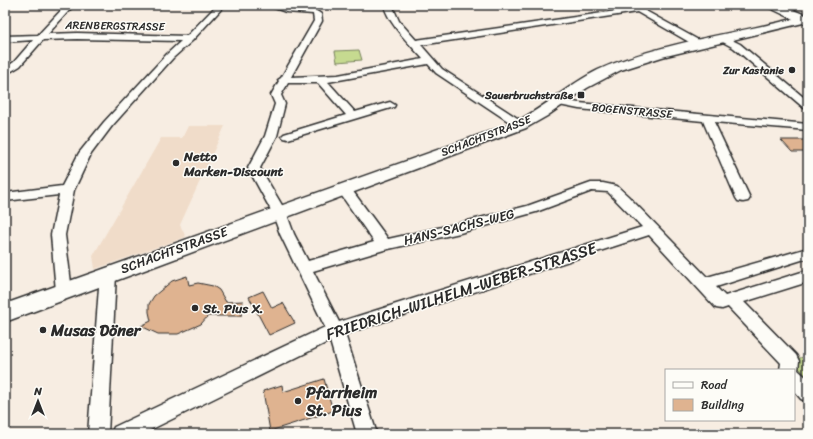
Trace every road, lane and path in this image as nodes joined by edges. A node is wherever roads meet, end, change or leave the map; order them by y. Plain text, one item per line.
1 (70, 5) edge
2 (221, 5) edge
3 (388, 5) edge
4 (629, 5) edge
5 (772, 5) edge
6 (274, 6) edge
7 (637, 10) junction
8 (807, 20) edge
9 (41, 37) junction
10 (5, 39) edge
11 (189, 39) junction
12 (724, 39) junction
13 (413, 43) junction
14 (699, 44) junction
15 (429, 61) junction
16 (5, 64) edge
17 (17, 64) junction
18 (5, 72) edge
19 (283, 80) junction
20 (322, 81) junction
21 (558, 102) junction
22 (390, 105) dead end
23 (808, 106) edge
24 (353, 116) junction
25 (707, 118) junction
26 (521, 125) junction
27 (808, 127) edge
28 (288, 136) dead end
29 (344, 189) junction
30 (67, 190) junction
31 (5, 197) edge
32 (742, 198) dead end
33 (279, 212) junction
34 (652, 229) junction
35 (384, 244) junction
36 (808, 253) edge
37 (304, 268) junction
38 (108, 274) junction
39 (808, 276) edge
40 (704, 284) junction
41 (64, 291) junction
42 (726, 301) junction
43 (5, 313) edge
44 (335, 330) junction
45 (789, 369) edge
46 (795, 378) edge
47 (808, 393) edge
48 (98, 434) edge
49 (121, 434) edge
50 (368, 434) edge

1 - 9 street, ARENBERGSTRASSE
2 - 11 street
3 - 13 street
4 - 7 street
5 - 8 street
6 - 19 street
7 - 13 street
7 - 14 street
8 - 12 street, SCHACHTSTRASSE
9 - 10 street, ARENBERGSTRASSE
9 - 11 street, ARENBERGSTRASSE
9 - 17 street, ARENBERGSTRASSE
11 - 30 street
12 - 14 street, SCHACHTSTRASSE
12 - 23 street
13 - 15 street
14 - 21 street, SCHACHTSTRASSE
15 - 20 street
15 - 26 street
16 - 17 street
17 - 18 street, ARENBERGSTRASSE
19 - 20 street
19 - 33 street
20 - 24 street
21 - 25 street, BOGENSTRASSE
21 - 26 street, SCHACHTSTRASSE
22 - 24 street
24 - 28 street
25 - 27 street, BOGENSTRASSE
25 - 32 street
26 - 29 street, SCHACHTSTRASSE
29 - 33 street, SCHACHTSTRASSE
29 - 35 street
30 - 31 street
30 - 41 street
33 - 37 street
33 - 38 street, SCHACHTSTRASSE
34 - 35 street, HANS-SACHS-WEG
34 - 40 street
34 - 44 street, FRIEDRICH-WILHELM-WEBER-STRASSE
35 - 37 street, HANS-SACHS-WEG
36 - 40 street
37 - 44 street
38 - 41 street, SCHACHTSTRASSE
38 - 48 street
39 - 42 street
40 - 42 street
41 - 43 street, SCHACHTSTRASSE
42 - 45 street
44 - 49 street, FRIEDRICH-WILHELM-WEBER-STRASSE
44 - 50 street
46 - 47 street

